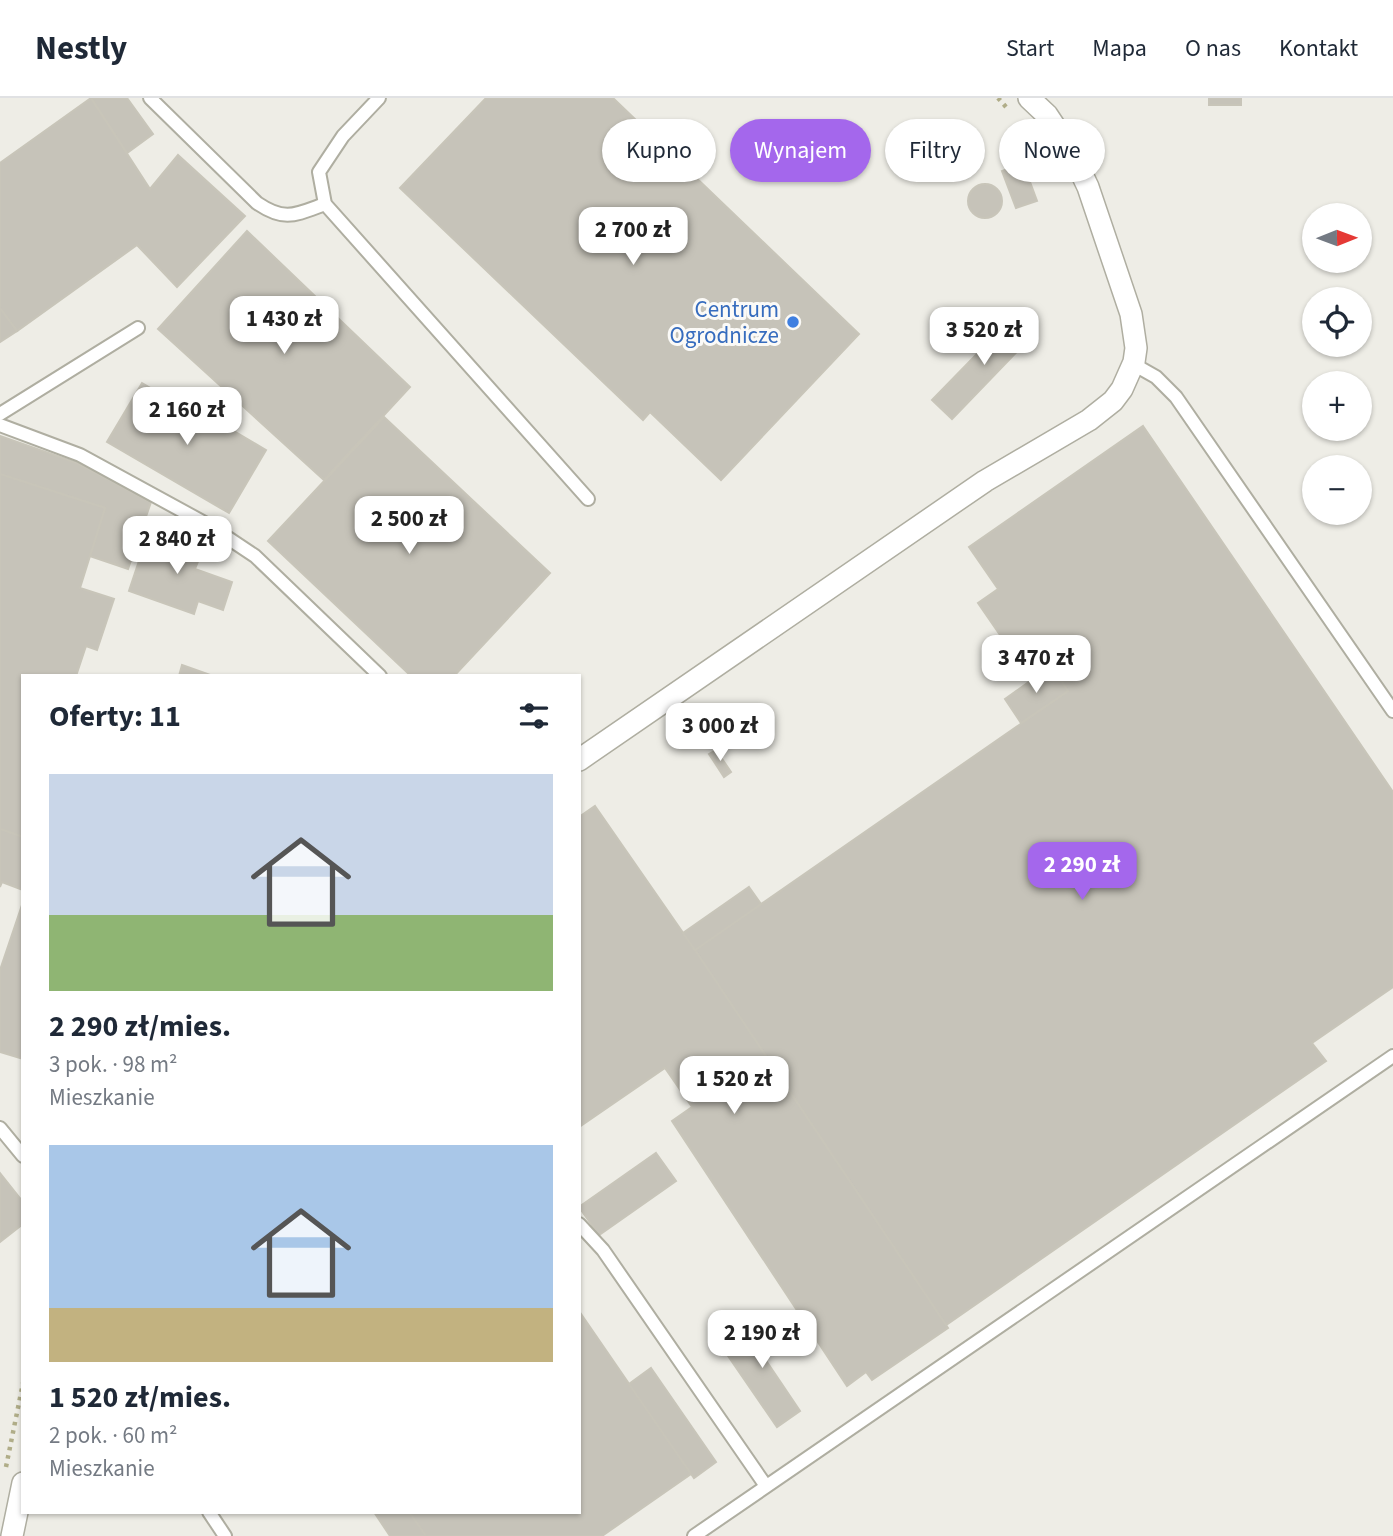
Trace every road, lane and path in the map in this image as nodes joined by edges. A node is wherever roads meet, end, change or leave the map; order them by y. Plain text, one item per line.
1 (150, 98) edge
2 (379, 98) edge
3 (998, 98) edge
4 (1029, 98) edge
5 (1007, 108) dead end
6 (325, 204) junction
7 (138, 328) dead end
8 (1133, 364) junction
9 (0, 414) edge
10 (0, 425) edge
11 (588, 499) dead end
12 (378, 674) edge
13 (1393, 711) edge
14 (581, 759) edge
15 (1393, 1056) edge
16 (0, 1128) edge
17 (21, 1154) edge
18 (581, 1226) edge
19 (21, 1402) edge
20 (13, 1480) edge
21 (766, 1486) junction
22 (210, 1514) edge
23 (12, 1536) edge
24 (225, 1536) edge
25 (694, 1536) edge

1 - 6 lane
2 - 6 lane
3 - 5 path
4 - 8 street
6 - 11 lane
7 - 9 lane
8 - 13 lane
8 - 14 street
10 - 12 lane
15 - 21 lane
16 - 17 lane
18 - 21 lane
19 - 20 path
20 - 23 street
21 - 25 lane
22 - 24 lane

